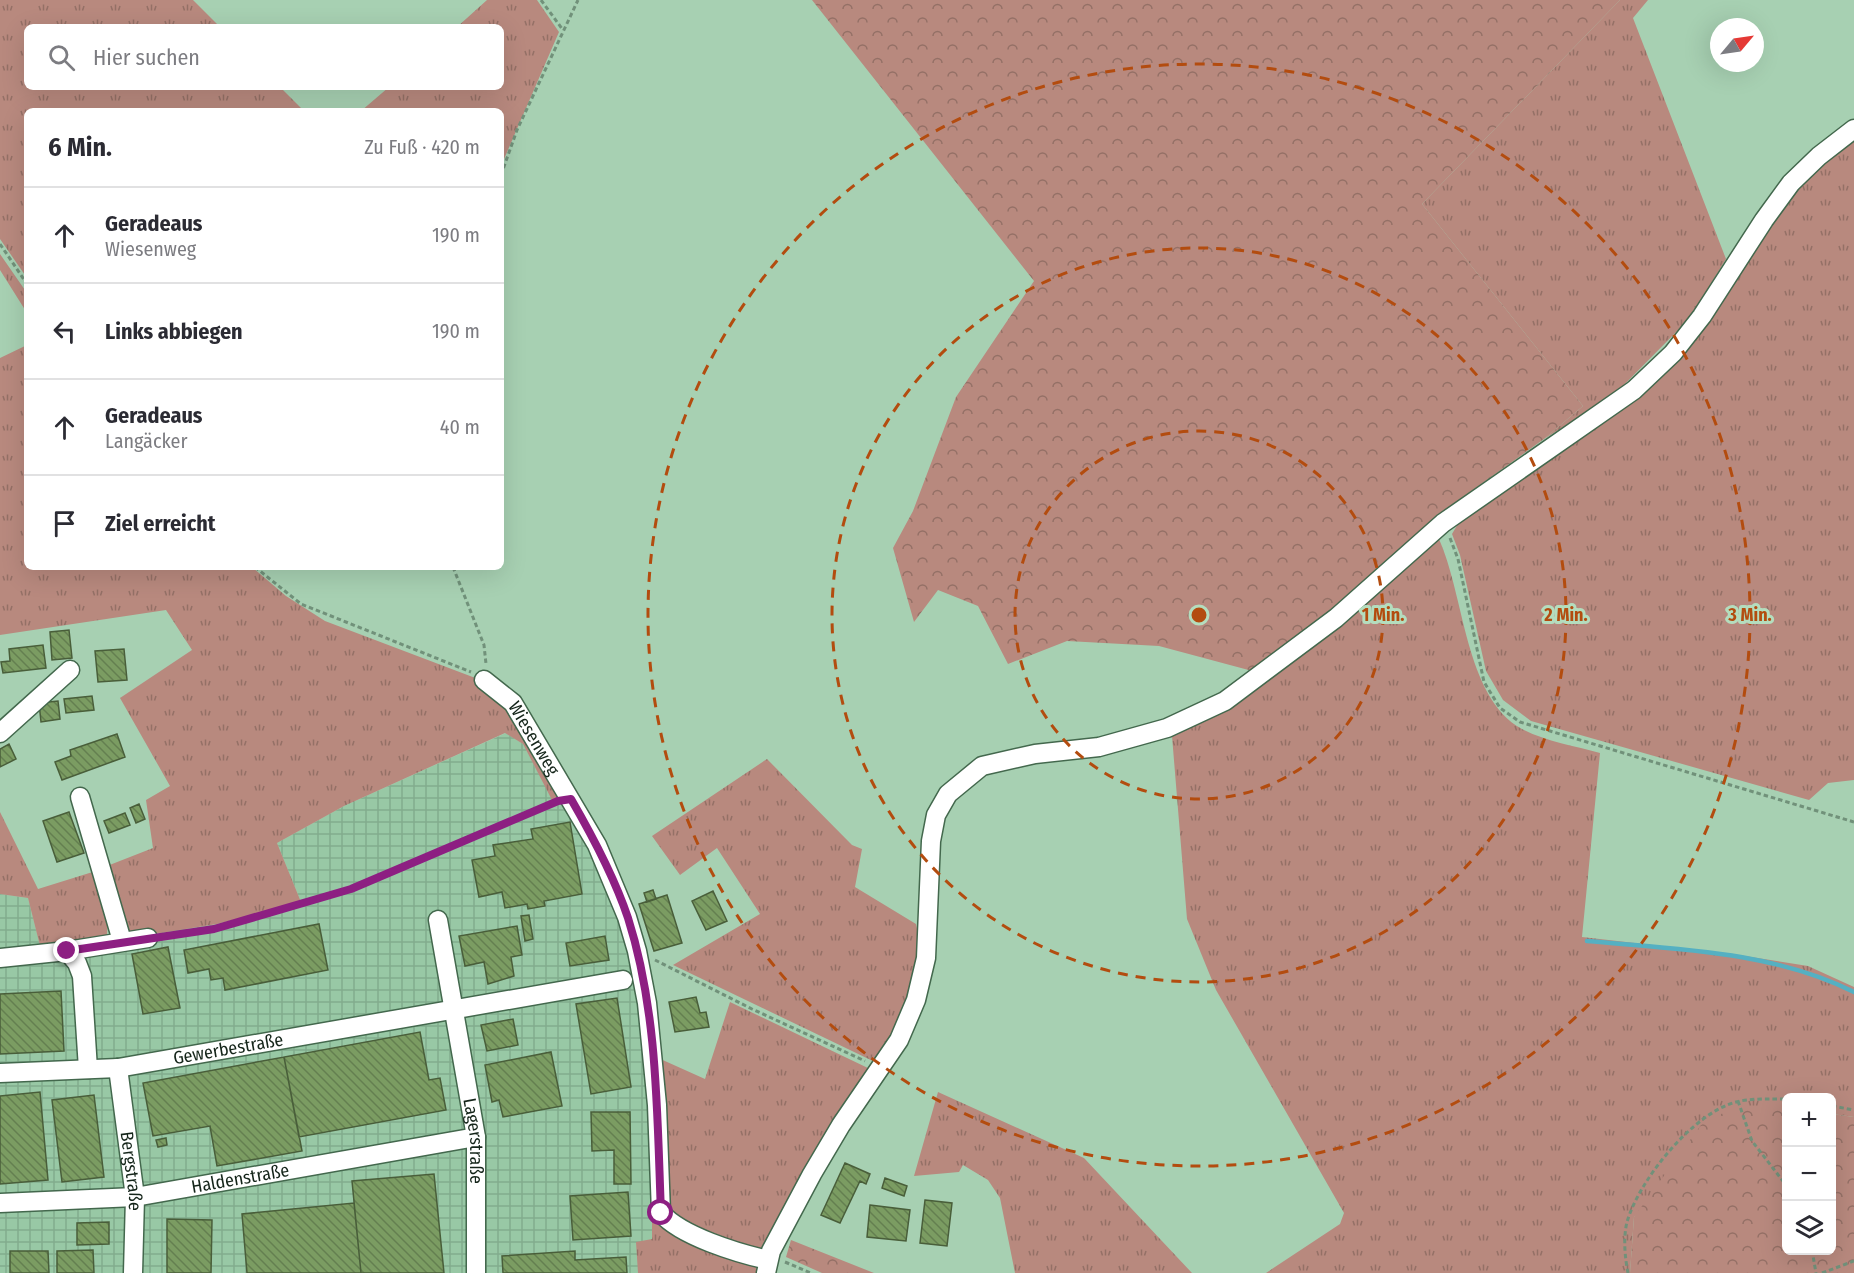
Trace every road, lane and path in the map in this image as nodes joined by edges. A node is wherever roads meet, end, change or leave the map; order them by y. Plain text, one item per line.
1 (541, 0) edge
2 (578, 0) edge
3 (563, 30) junction
4 (1854, 129) edge
5 (504, 166) edge
6 (0, 244) edge
7 (24, 280) edge
8 (1443, 523) junction
9 (259, 570) edge
10 (454, 570) edge
11 (70, 670) dead end
12 (484, 680) junction
13 (0, 733) edge
14 (80, 797) dead end
15 (571, 799) junction
16 (1854, 822) edge
17 (438, 920) dead end
18 (148, 938) joint
19 (122, 941) junction
20 (67, 951) junction
21 (637, 951) junction
22 (0, 958) edge
23 (623, 980) dead end
24 (455, 1010) junction
25 (118, 1068) junction
26 (882, 1068) junction
27 (88, 1069) junction
28 (0, 1073) edge
29 (1782, 1099) edge
30 (1737, 1101) junction
31 (1836, 1107) edge
32 (1854, 1110) edge
33 (476, 1137) junction
34 (1782, 1180) edge
35 (135, 1197) junction
36 (0, 1203) edge
37 (1813, 1255) edge
38 (1854, 1261) edge
39 (768, 1263) edge
40 (133, 1273) edge
41 (476, 1273) edge
42 (811, 1273) edge
43 (1628, 1273) edge
44 (1816, 1273) edge
45 (1822, 1273) edge

1 - 3 path
2 - 3 path
3 - 5 path
4 - 8 street
6 - 7 path
8 - 16 path
8 - 26 street
9 - 12 path
10 - 12 path
11 - 13 street
12 - 15 street, Wiesenweg
14 - 19 street
15 - 18 path
15 - 21 street, Wiesenweg
17 - 24 street, Lagerstraße
18 - 19 street
19 - 20 street
20 - 22 street
20 - 27 street
21 - 26 path
21 - 39 street, Wiesenweg
23 - 24 street
24 - 25 street, Gewerbestraße
24 - 33 street, Lagerstraße
25 - 27 street, Gewerbestraße
25 - 35 street, Bergstraße
26 - 39 street
27 - 28 street, Gewerbestraße
29 - 30 path
30 - 34 path
30 - 43 path
31 - 32 path
33 - 35 street, Haldenstraße
33 - 41 street, Lagerstraße
35 - 36 street, Haldenstraße
35 - 40 street, Bergstraße
37 - 44 path
38 - 45 path
39 - 42 path

